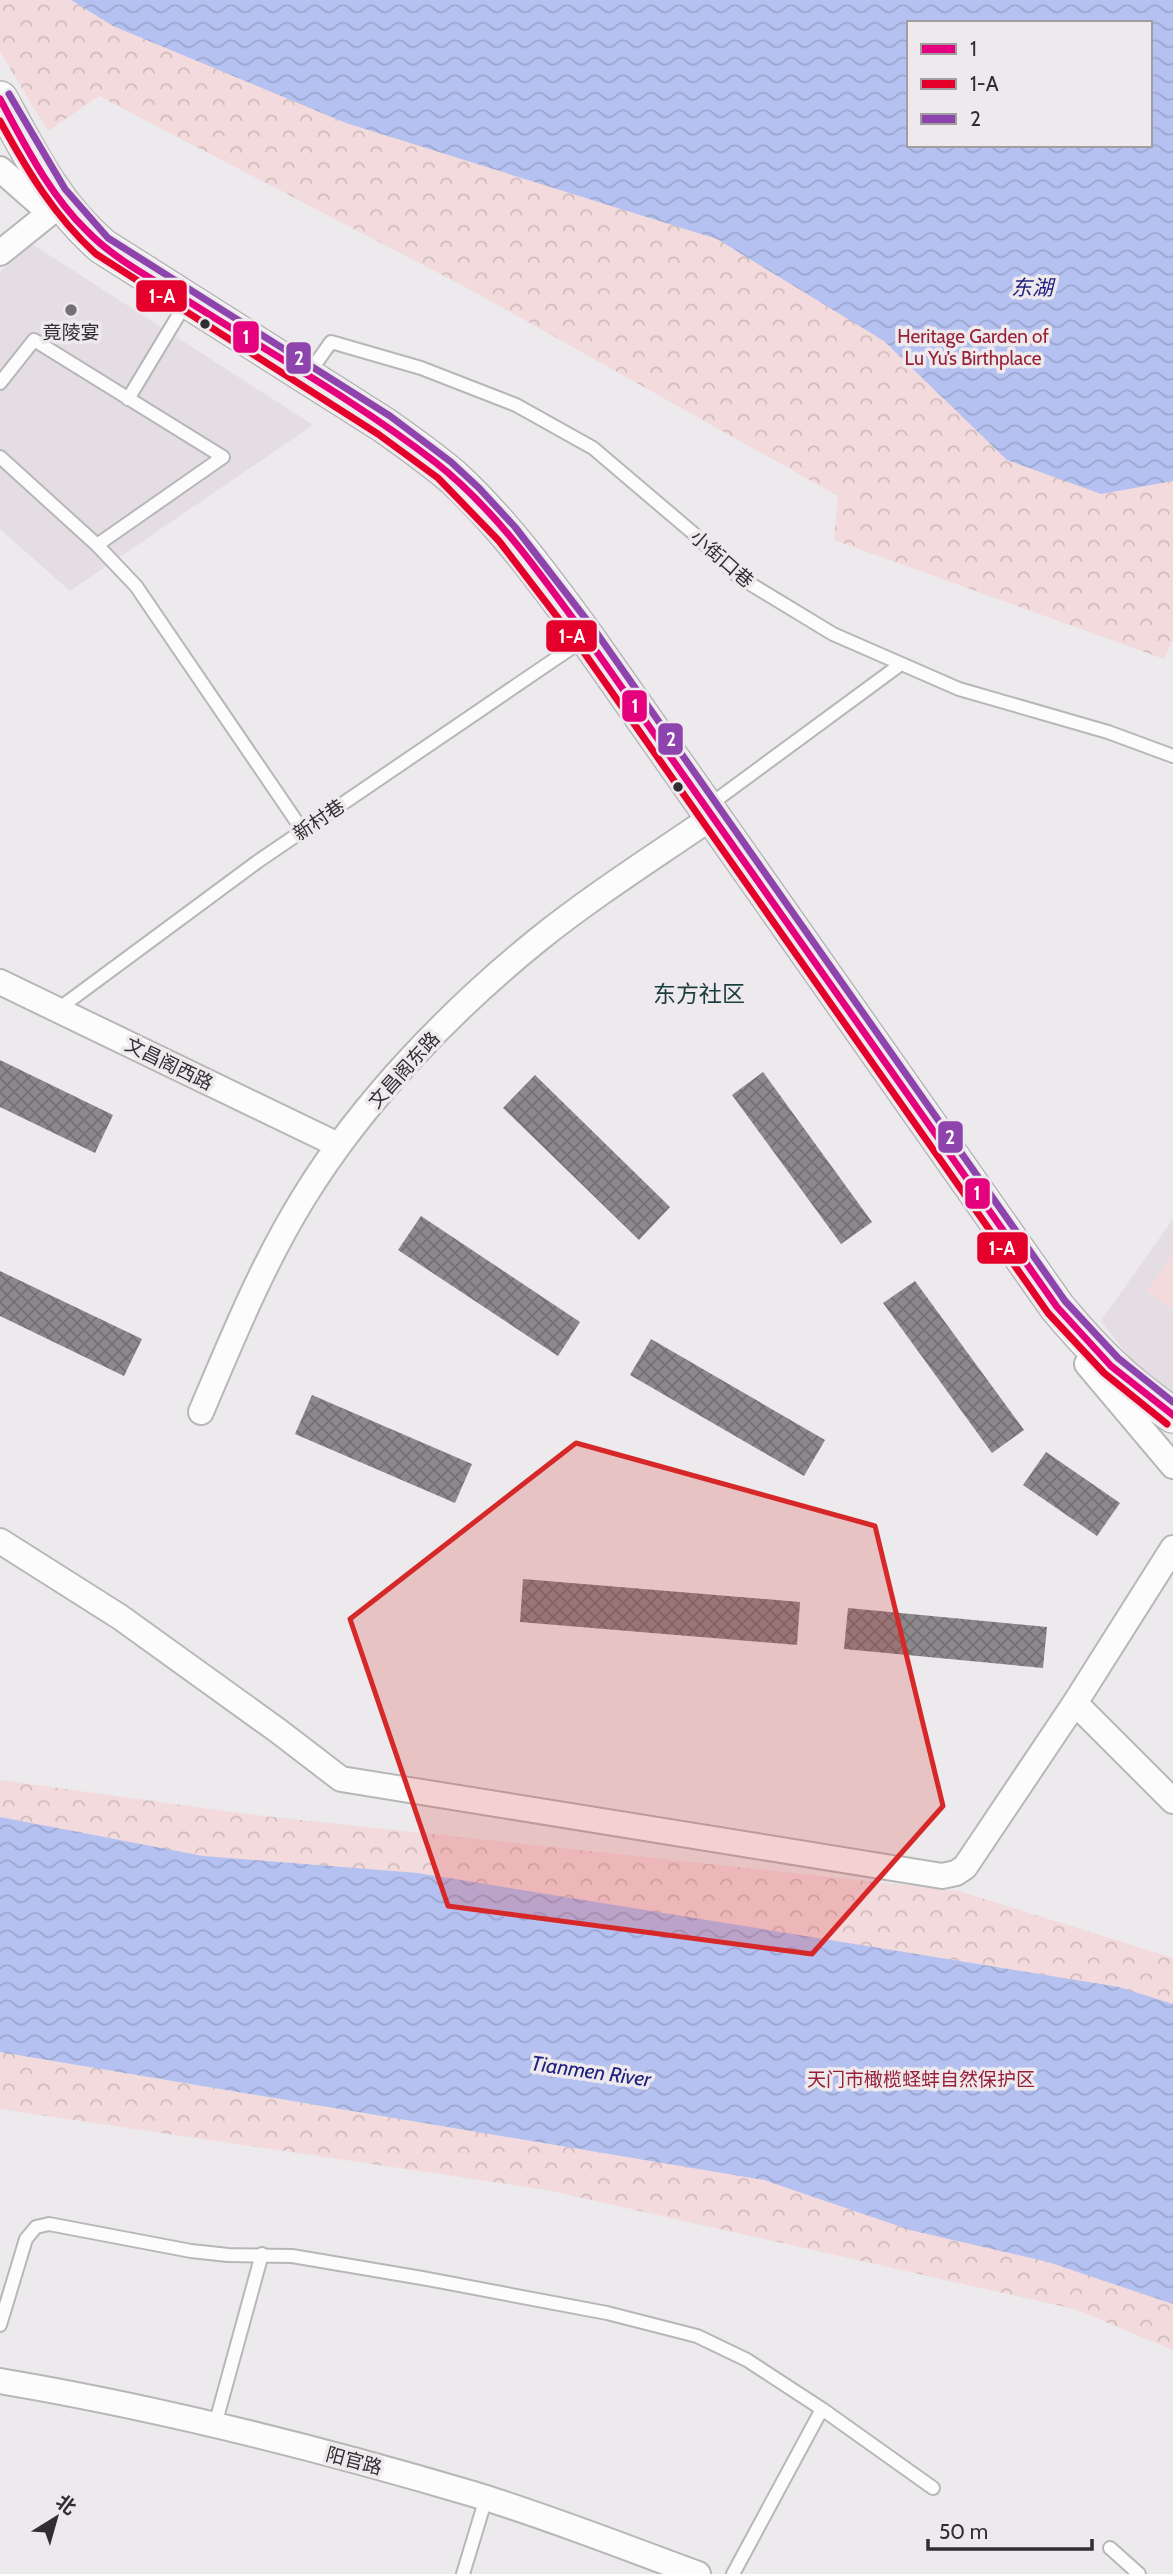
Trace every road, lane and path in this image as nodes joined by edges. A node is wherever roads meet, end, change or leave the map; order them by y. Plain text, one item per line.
1 (0, 99) edge
2 (0, 129) edge
3 (0, 169) edge
4 (55, 209) junction
5 (0, 253) edge
6 (184, 307) junction
7 (307, 377) junction
8 (0, 383) edge
9 (128, 399) junction
10 (0, 457) edge
11 (97, 545) junction
12 (580, 643) junction
13 (901, 664) junction
14 (1173, 756) edge
15 (703, 817) junction
16 (303, 831) junction
17 (0, 982) edge
18 (57, 1010) junction
19 (338, 1145) junction
20 (1087, 1364) junction
21 (201, 1412) dead end
22 (1173, 1415) edge
23 (1173, 1432) edge
24 (1173, 1466) edge
25 (0, 1541) edge
26 (1173, 1548) edge
27 (1075, 1703) junction
28 (1173, 1801) edge
29 (262, 2254) junction
30 (0, 2325) edge
31 (0, 2381) edge
32 (822, 2409) junction
33 (215, 2425) junction
34 (933, 2488) dead end
35 (486, 2498) junction
36 (1110, 2548) dead end
37 (463, 2574) edge
38 (698, 2574) edge
39 (733, 2574) edge
40 (1139, 2574) edge

1 - 4 main road
2 - 4 main road
3 - 4 street
4 - 5 street
4 - 6 main road
6 - 7 main road
6 - 9 lane
6 - 12 main road
7 - 12 main road
7 - 13 lane, 小街口巷
8 - 9 lane
9 - 11 lane
10 - 11 lane
11 - 16 lane
12 - 15 main road
12 - 16 lane, 新村巷
13 - 14 lane, 小街口巷
13 - 15 lane
15 - 19 street, 文昌阁东路
15 - 20 main road
15 - 22 main road
16 - 18 lane, 新村巷
17 - 18 street, 文昌阁西路
18 - 19 street, 文昌阁西路
19 - 21 street, 文昌阁东路
20 - 23 main road
20 - 24 street
25 - 27 street
26 - 27 street
27 - 28 street
29 - 30 lane
29 - 32 lane
29 - 33 lane
31 - 33 street, 阳官路
32 - 34 lane
32 - 39 lane
33 - 35 street, 阳官路
35 - 37 lane
35 - 38 street, 阳官路
36 - 40 lane

